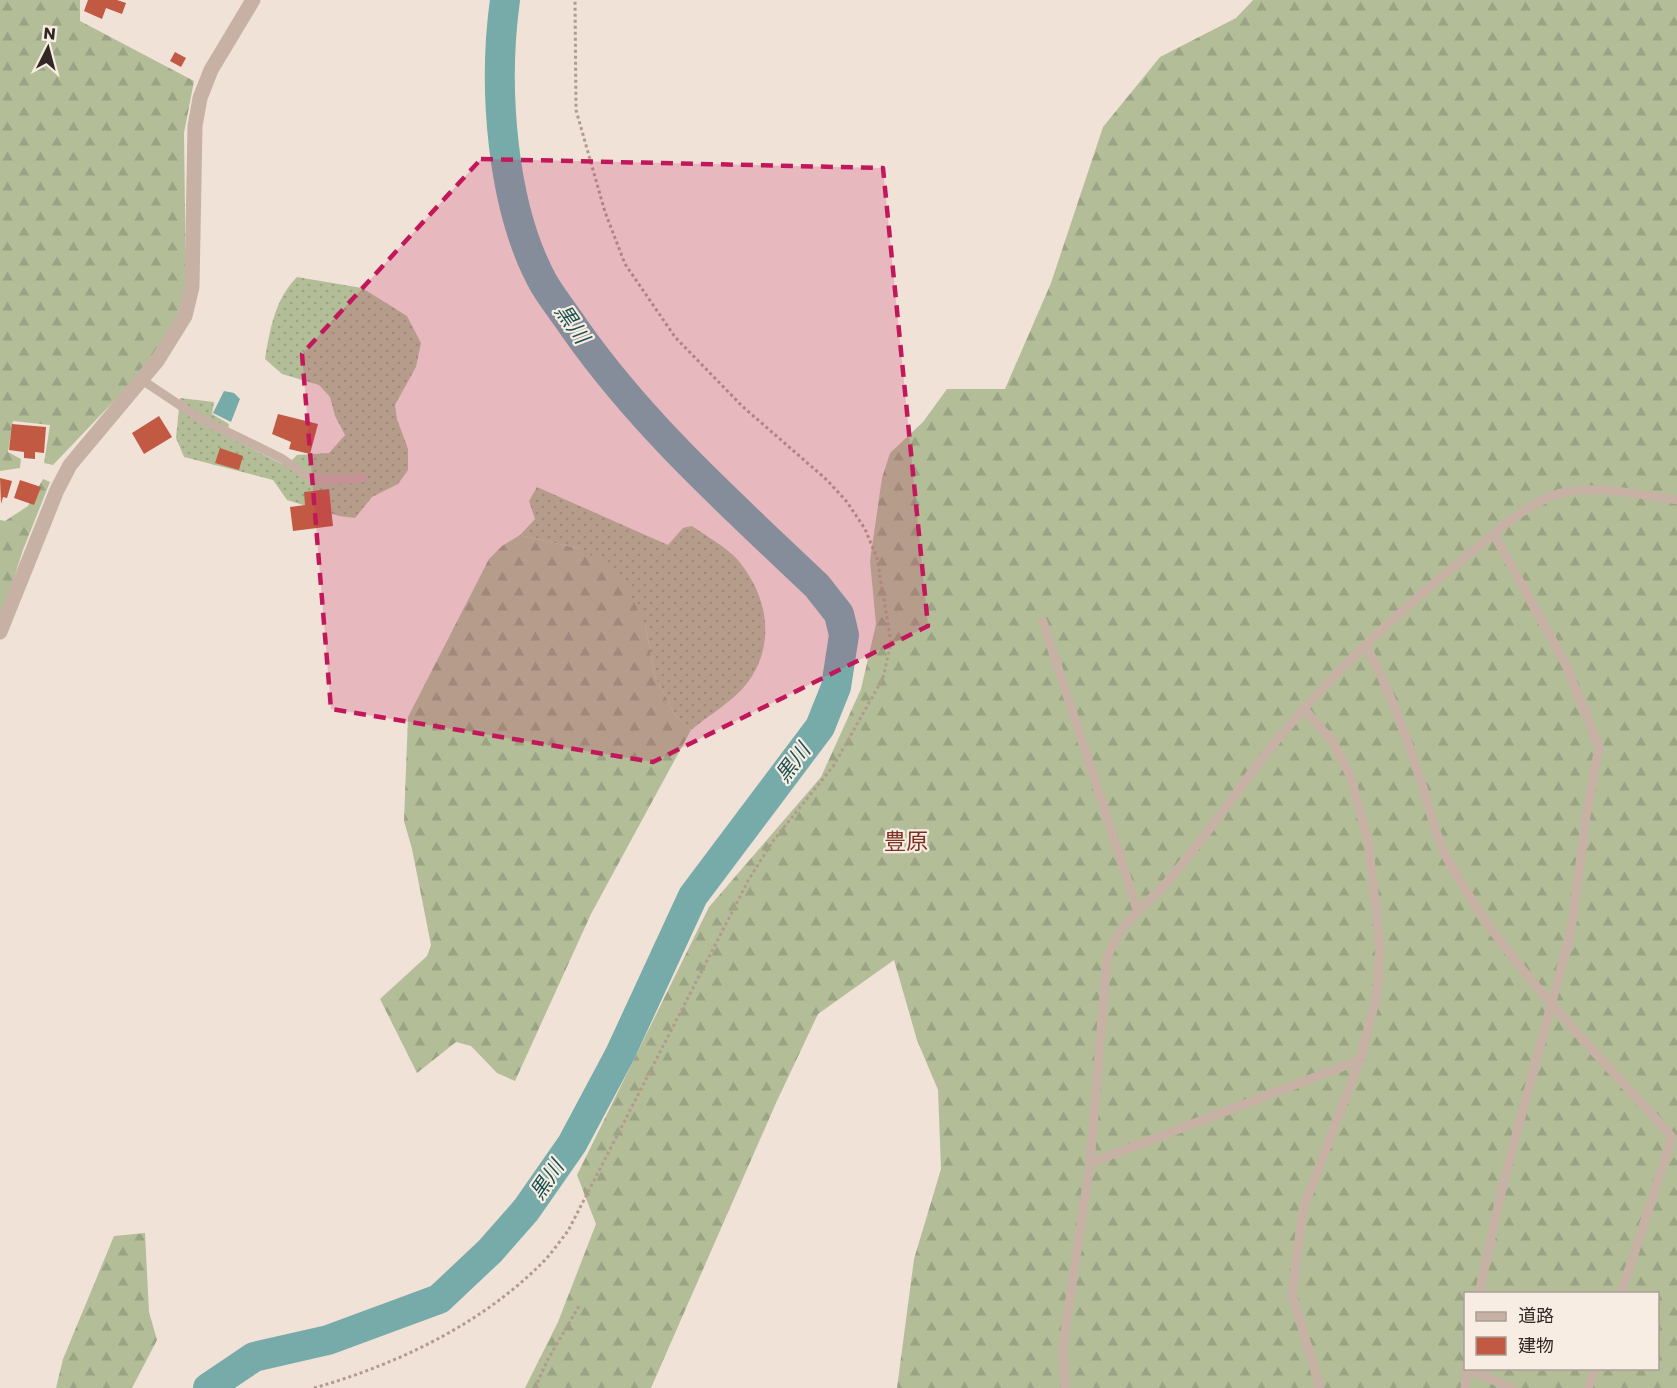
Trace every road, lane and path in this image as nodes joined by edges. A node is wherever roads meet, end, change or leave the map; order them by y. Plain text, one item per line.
1 (253, 0) edge
2 (575, 0) edge
3 (142, 380) junction
4 (363, 478) dead end
5 (1677, 500) edge
6 (1494, 534) junction
7 (1043, 622) dead end
8 (0, 632) edge
9 (1366, 646) junction
10 (1305, 710) junction
11 (1137, 909) junction
12 (1552, 1003) junction
13 (1360, 1060) junction
14 (1090, 1163) junction
15 (1479, 1292) edge
16 (1621, 1292) edge
17 (579, 1306) dead end
18 (1467, 1370) edge
19 (1469, 1370) edge
20 (1594, 1370) edge
21 (314, 1388) edge
22 (535, 1388) edge
23 (1065, 1388) edge
24 (1320, 1388) edge
25 (1465, 1388) edge
26 (1512, 1388) edge
27 (1588, 1388) edge

1 - 3 street
2 - 21 path
3 - 4 lane
3 - 8 street
5 - 6 lane
6 - 9 lane
6 - 12 lane
7 - 11 lane
9 - 10 lane
9 - 12 lane
10 - 11 lane
10 - 13 lane
11 - 14 lane
12 - 15 lane
12 - 16 lane
13 - 14 lane
13 - 24 lane
14 - 23 lane
17 - 22 path
18 - 25 lane
19 - 26 lane
20 - 27 lane

